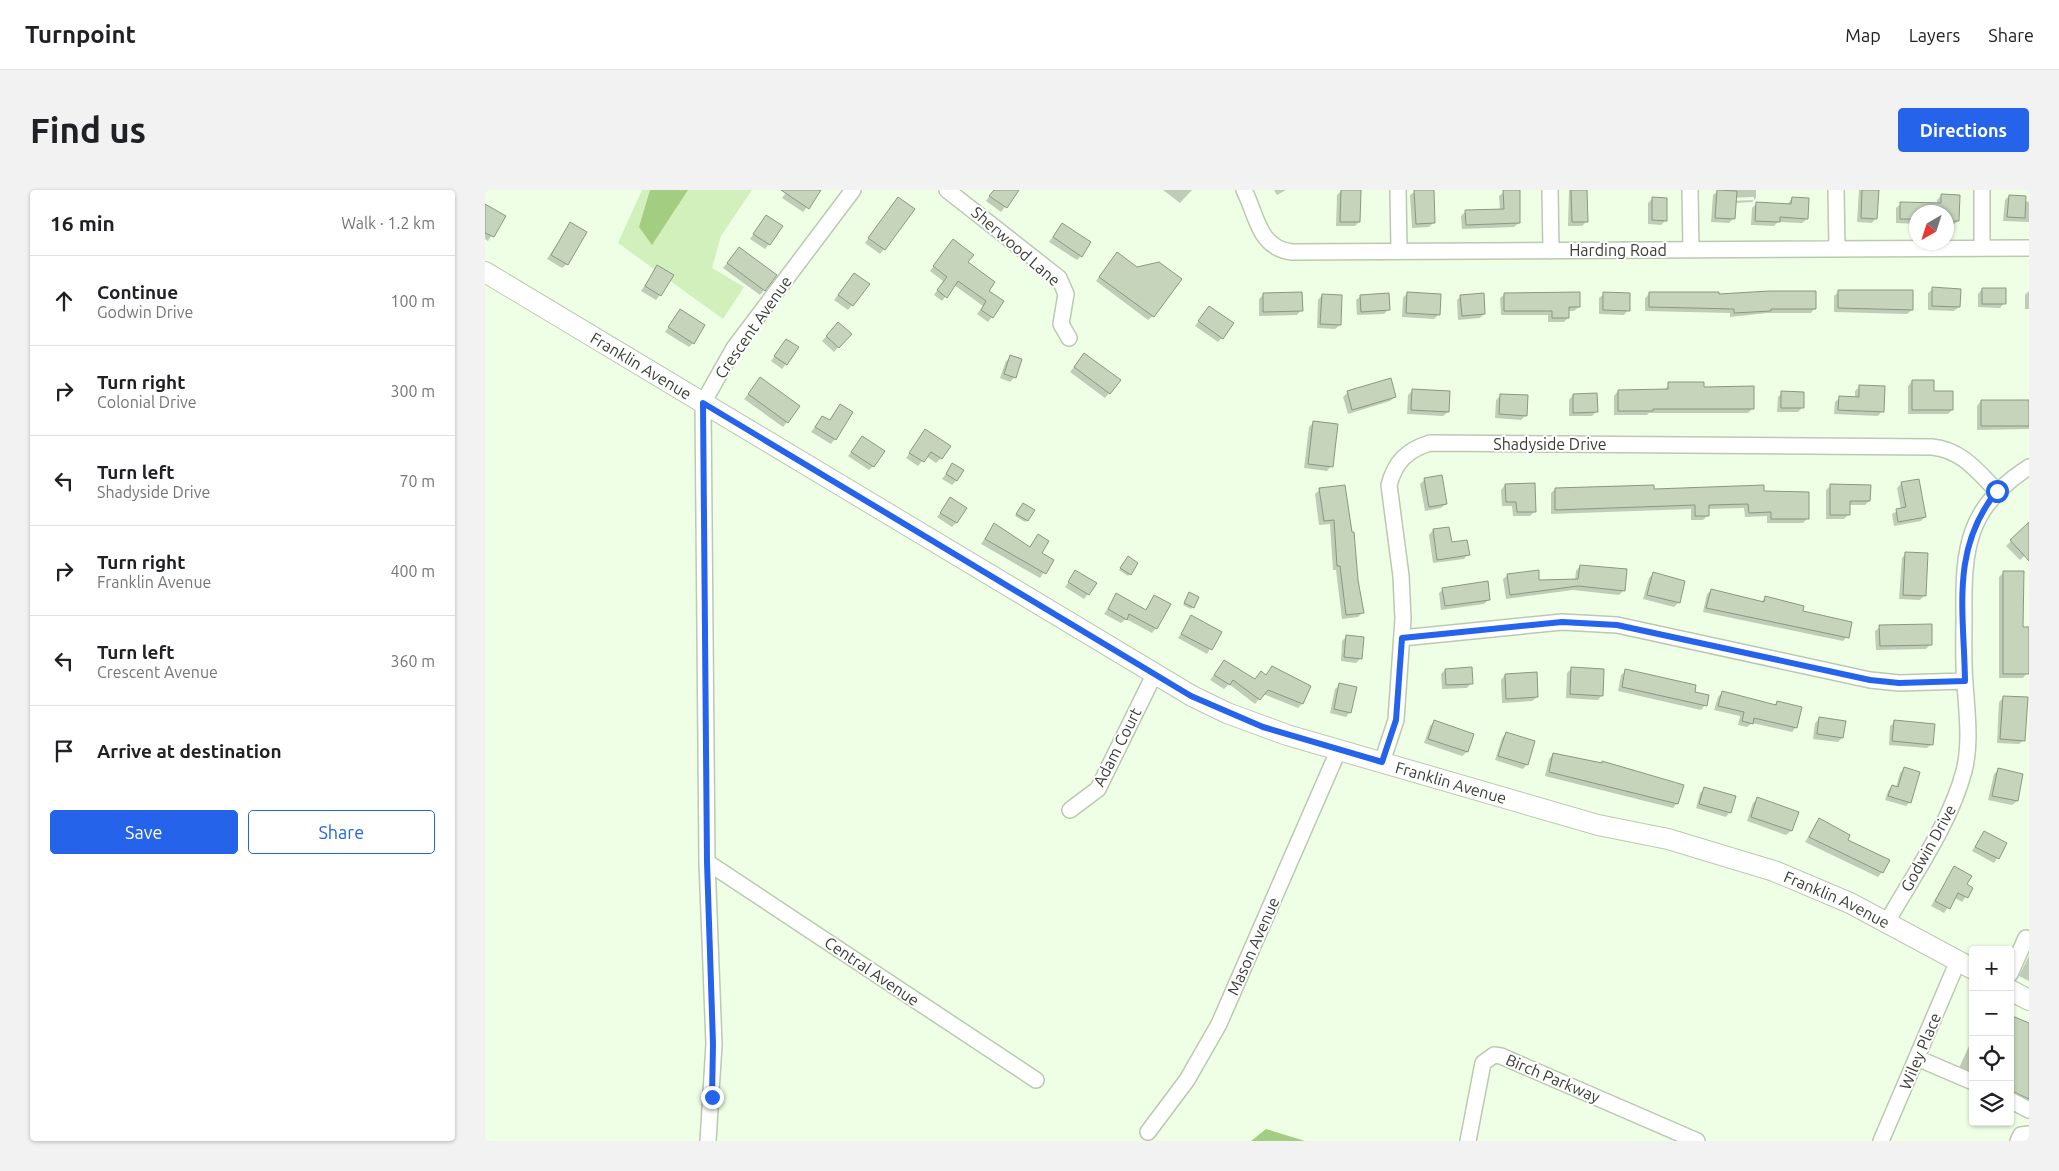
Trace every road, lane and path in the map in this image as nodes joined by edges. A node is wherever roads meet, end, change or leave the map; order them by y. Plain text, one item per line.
1 (853, 190) edge
2 (947, 190) edge
3 (1244, 190) edge
4 (1398, 190) edge
5 (1550, 190) edge
6 (1690, 190) edge
7 (1837, 190) edge
8 (1982, 190) edge
9 (1982, 248) junction
10 (2029, 248) edge
11 (1837, 249) junction
12 (1691, 250) junction
13 (1399, 251) junction
14 (1551, 251) junction
15 (485, 272) edge
16 (1069, 338) dead end
17 (703, 403) junction
18 (2029, 466) edge
19 (1997, 491) junction
20 (1402, 638) junction
21 (1153, 675) junction
22 (1965, 681) junction
23 (1339, 749) junction
24 (1382, 762) junction
25 (1070, 810) dead end
26 (707, 862) junction
27 (1887, 922) junction
28 (2026, 938) dead end
29 (1965, 965) edge
30 (2014, 965) edge
31 (2012, 991) edge
32 (2029, 1000) edge
33 (1917, 1058) junction
34 (1036, 1080) dead end
35 (1971, 1081) edge
36 (2014, 1102) edge
37 (2029, 1110) edge
38 (2029, 1134) edge
39 (1146, 1138) edge
40 (708, 1141) edge
41 (1468, 1141) edge
42 (1697, 1141) edge
43 (1881, 1141) edge
44 (2018, 1141) edge

1 - 17 street, Crescent Avenue
2 - 16 street, Sherwood Lane
3 - 13 street, Harding Road
4 - 13 street
5 - 14 street
6 - 12 street
7 - 11 street
8 - 9 street
9 - 10 street, Harding Road
9 - 11 street, Harding Road
11 - 12 street, Harding Road
12 - 14 street, Harding Road
13 - 14 street, Harding Road
15 - 17 main road, Franklin Avenue
17 - 21 main road, Franklin Avenue
17 - 26 street, Crescent Avenue
18 - 19 street, Godwin Drive
19 - 20 street, Shadyside Drive
19 - 22 street, Godwin Drive
20 - 22 street
20 - 24 street, Shadyside Drive
21 - 23 main road, Franklin Avenue
21 - 25 street, Adam Court
22 - 27 street, Godwin Drive
23 - 24 main road, Franklin Avenue
23 - 39 street, Mason Avenue
24 - 27 main road, Franklin Avenue
26 - 34 street, Central Avenue
26 - 40 street, Crescent Avenue
27 - 29 main road, Franklin Avenue
28 - 30 street
29 - 33 street, Wiley Place
31 - 32 main road
33 - 35 street
33 - 43 street, Wiley Place
36 - 37 street
38 - 44 street
41 - 42 street, Birch Parkway

